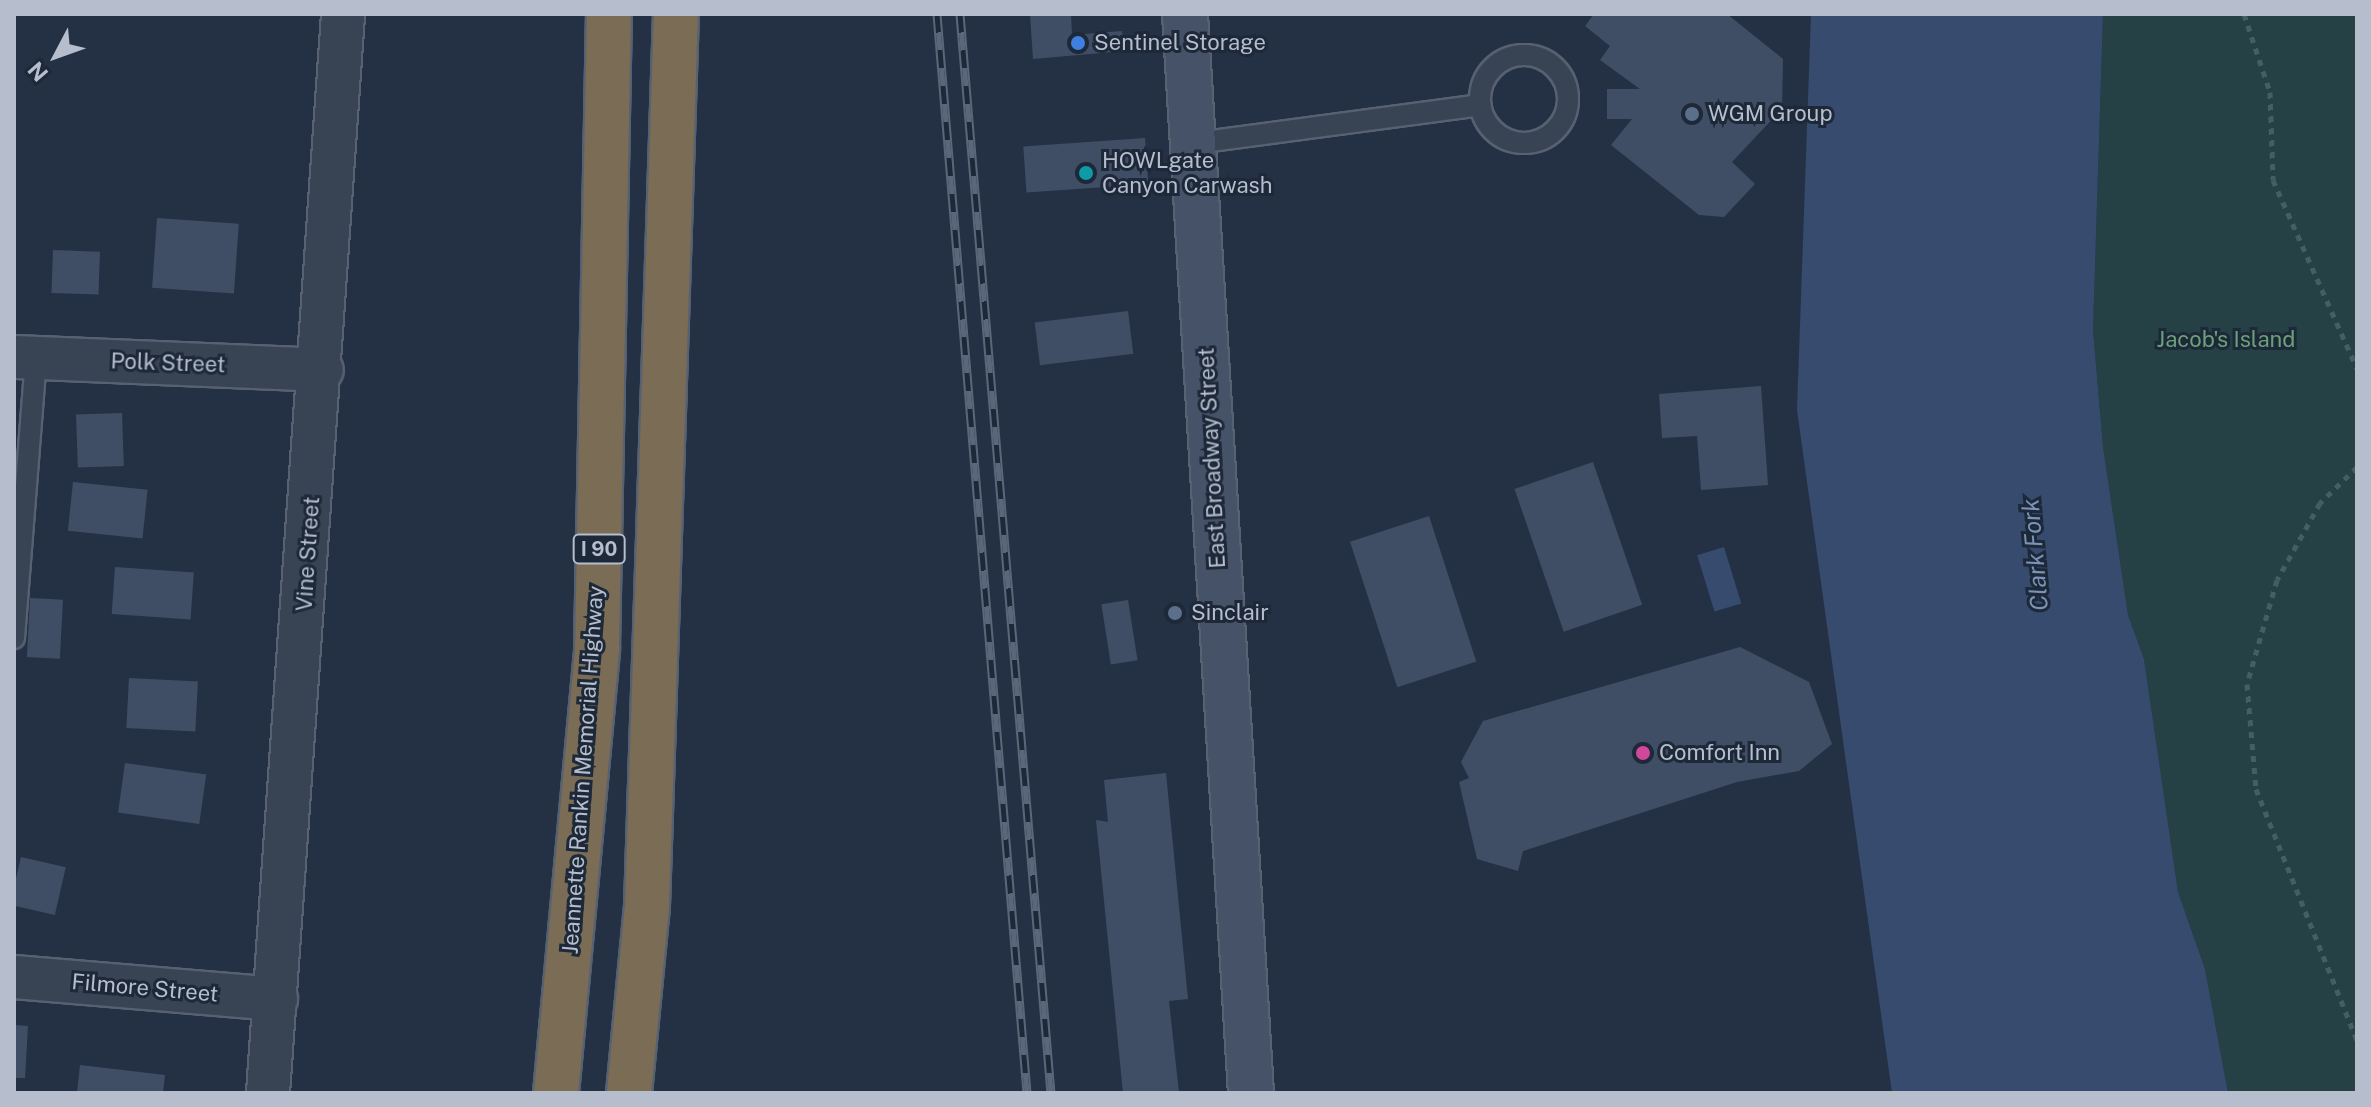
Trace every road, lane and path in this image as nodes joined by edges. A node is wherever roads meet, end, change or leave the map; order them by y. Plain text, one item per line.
1 (343, 14) edge
2 (609, 14) edge
3 (676, 14) edge
4 (1185, 14) edge
5 (2244, 14) edge
6 (1480, 105) junction
7 (1196, 143) junction
8 (25, 357) edge
9 (2357, 369) edge
10 (322, 370) junction
11 (2357, 467) edge
12 (14, 638) edge
13 (647, 906) junction
14 (14, 977) edge
15 (276, 999) junction
16 (2357, 1040) edge
17 (556, 1089) edge
18 (268, 1093) edge
19 (629, 1093) edge
20 (650, 1093) edge
21 (1251, 1093) edge

1 - 10 street, Vine Street
2 - 17 highway, Jeannette Rankin Memorial Highway / I 90
3 - 13 highway, I 90
4 - 7 main road, East Broadway Street
5 - 9 path
6 - 6 lane
6 - 7 lane
7 - 21 main road, East Broadway Street
8 - 10 street, Polk Street
8 - 12 lane
10 - 15 street, Vine Street
11 - 16 path
13 - 19 highway, I 90
13 - 20 highway
14 - 15 street, Filmore Street
15 - 18 street, Vine Street

